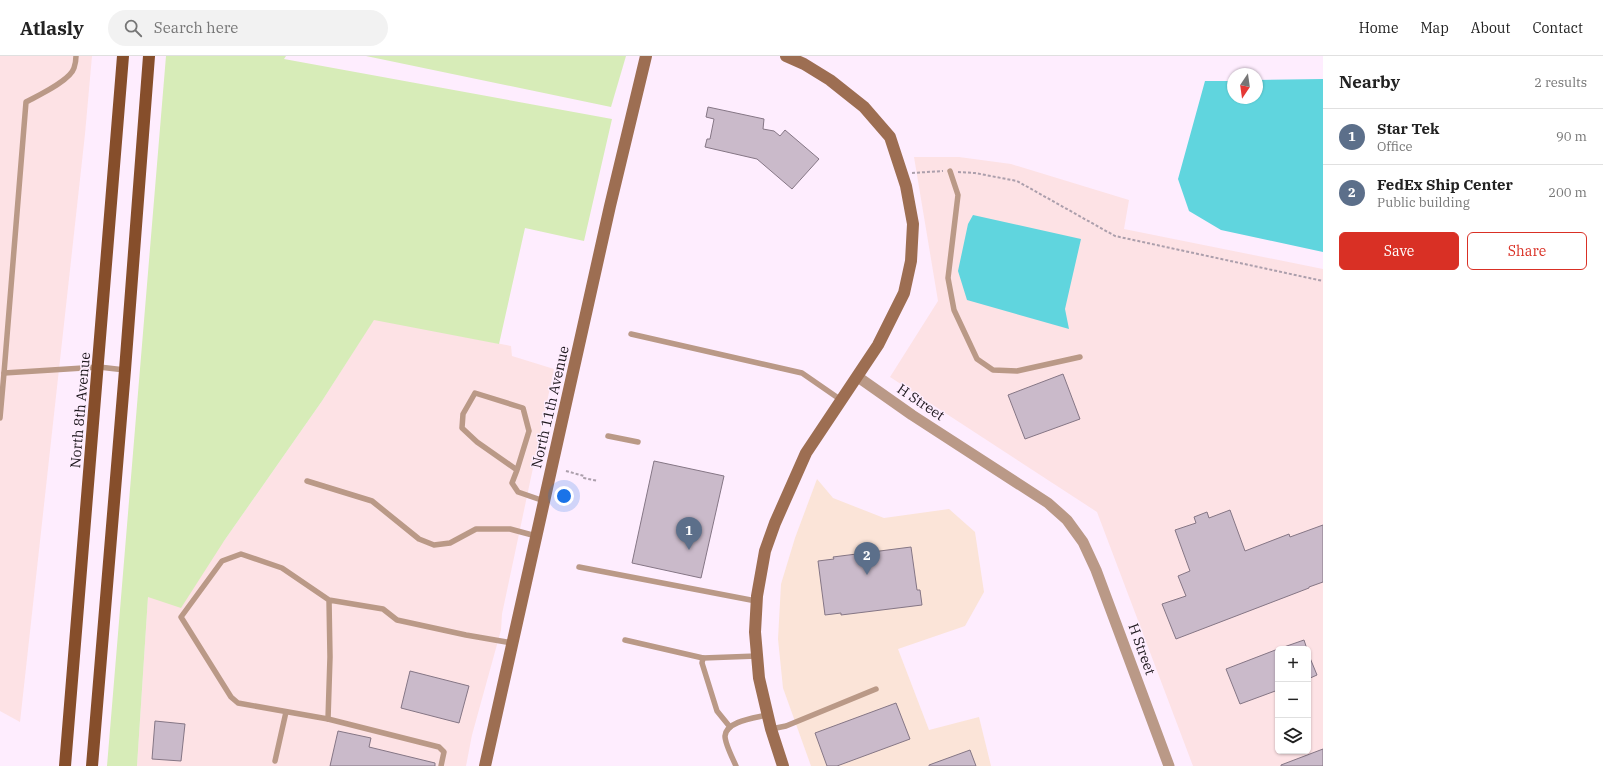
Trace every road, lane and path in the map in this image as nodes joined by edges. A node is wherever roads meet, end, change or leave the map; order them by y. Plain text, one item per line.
1 (76, 56) edge
2 (124, 56) edge
3 (149, 56) edge
4 (646, 56) edge
5 (786, 56) edge
6 (950, 171) junction
7 (902, 173) junction
8 (1323, 281) edge
9 (632, 334) dead end
10 (1080, 357) dead end
11 (99, 367) junction
12 (125, 370) junction
13 (4, 373) junction
14 (858, 377) junction
15 (841, 400) junction
16 (0, 418) edge
17 (608, 436) dead end
18 (638, 442) dead end
19 (517, 470) junction
20 (566, 471) dead end
21 (307, 481) dead end
22 (598, 482) dead end
23 (544, 501) junction
24 (536, 536) junction
25 (579, 567) dead end
26 (329, 600) junction
27 (756, 601) junction
28 (625, 640) dead end
29 (512, 643) junction
30 (757, 656) junction
31 (703, 658) junction
32 (876, 689) dead end
33 (286, 712) junction
34 (768, 715) junction
35 (328, 719) junction
36 (730, 727) junction
37 (771, 729) junction
38 (275, 761) dead end
39 (65, 766) edge
40 (92, 766) edge
41 (441, 766) edge
42 (485, 766) edge
43 (736, 766) edge
44 (782, 766) edge
45 (1169, 766) edge

1 - 13 lane
2 - 11 main road, North 8th Avenue
3 - 12 main road
4 - 23 street, North 11th Avenue
5 - 7 street
6 - 7 path
6 - 8 path
6 - 10 lane
7 - 14 street
9 - 15 lane
11 - 12 lane
11 - 13 lane
11 - 39 main road, North 8th Avenue
12 - 40 main road
13 - 16 lane
14 - 15 street
14 - 45 street, H Street
15 - 27 street
17 - 18 lane
19 - 19 lane
19 - 23 lane
20 - 22 path
21 - 24 lane
23 - 24 street, North 11th Avenue
24 - 29 street, North 11th Avenue
25 - 27 lane
26 - 29 lane
26 - 33 lane
26 - 35 lane
27 - 30 street
28 - 31 lane
29 - 42 street, North 11th Avenue
30 - 31 lane
30 - 34 street
31 - 36 lane
32 - 37 lane
33 - 35 lane
33 - 38 lane
34 - 36 lane
34 - 37 street
35 - 41 lane
36 - 43 lane
37 - 44 street

